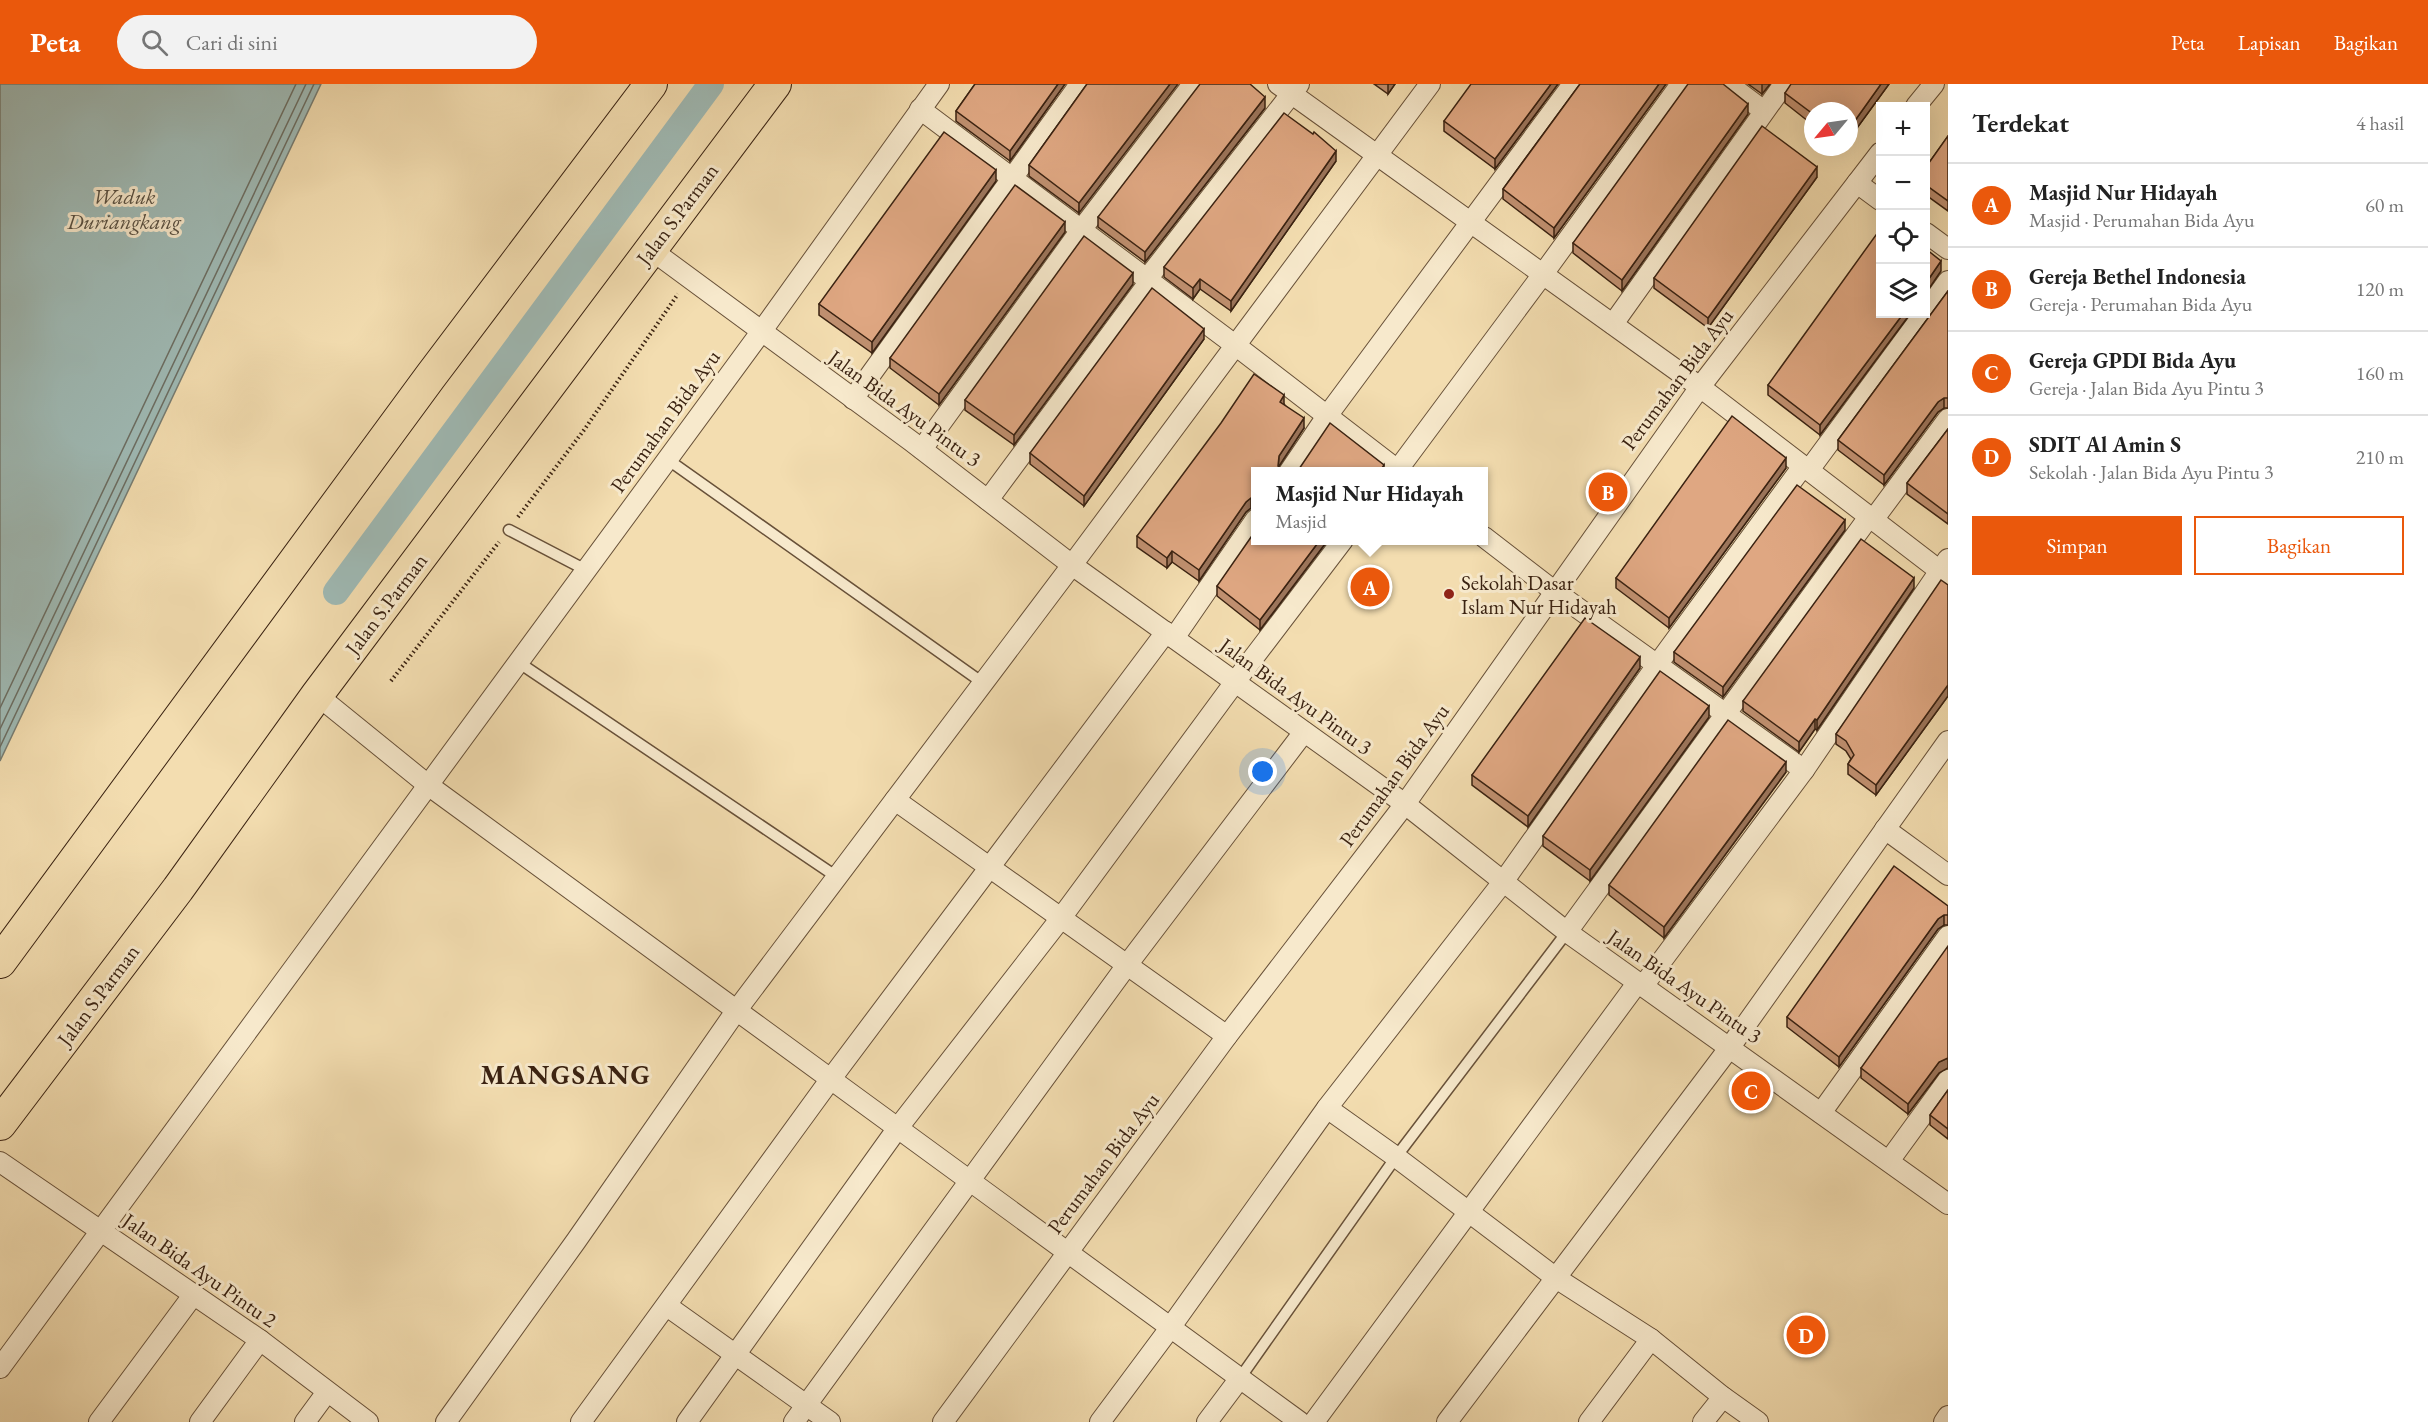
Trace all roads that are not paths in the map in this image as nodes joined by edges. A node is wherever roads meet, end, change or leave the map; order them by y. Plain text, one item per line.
1 (651, 84) edge
2 (775, 84) edge
3 (939, 84) edge
4 (1080, 84) edge
5 (1193, 84) edge
6 (1430, 84) edge
7 (1573, 84) edge
8 (1681, 84) edge
9 (1728, 84) edge
10 (1784, 84) edge
11 (1934, 84) edge
12 (1290, 87) edge
13 (1919, 102) edge
14 (920, 110) junction
15 (1764, 111) junction
16 (1377, 154) junction
17 (1879, 156) edge
18 (1012, 178) junction
19 (1857, 183) junction
20 (1876, 196) edge
21 (1471, 222) junction
22 (1081, 230) junction
23 (1930, 235) edge
24 (650, 249) junction
25 (1948, 249) edge
26 (1544, 274) junction
27 (1149, 280) junction
28 (1948, 281) edge
29 (1930, 306) edge
30 (1921, 318) edge
31 (1613, 324) junction
32 (761, 332) junction
33 (1235, 345) junction
34 (1700, 387) junction
35 (853, 399) junction
36 (1328, 416) junction
37 (1948, 419) edge
38 (922, 449) junction
39 (667, 459) junction
40 (1292, 467) edge
41 (1393, 467) edge
42 (1401, 467) edge
43 (1806, 468) junction
44 (988, 500) junction
45 (1871, 518) junction
46 (1251, 526) edge
47 (509, 530) road end
48 (1488, 540) edge
49 (1339, 545) edge
50 (1072, 565) junction
51 (1945, 569) edge
52 (586, 570) junction
53 (1554, 591) junction
54 (1170, 635) junction
55 (518, 662) junction
56 (1657, 665) junction
57 (1235, 682) junction
58 (983, 683) junction
59 (317, 695) junction
60 (1727, 715) junction
61 (1304, 732) junction
62 (1948, 741) edge
63 (1804, 770) junction
64 (428, 785) junction
65 (895, 800) junction
66 (1405, 804) junction
67 (1885, 829) junction
68 (991, 868) junction
69 (1948, 875) edge
70 (837, 877) junction
71 (1503, 882) junction
72 (1061, 918) junction
73 (1566, 932) junction
74 (1948, 936) edge
75 (0, 962) edge
76 (1127, 965) junction
77 (1640, 984) junction
78 (736, 1011) junction
79 (1227, 1036) junction
80 (1730, 1047) junction
81 (830, 1080) junction
82 (1948, 1080) edge
83 (1327, 1108) junction
84 (1821, 1113) junction
85 (0, 1125) edge
86 (897, 1129) junction
87 (1396, 1157) junction
88 (1889, 1161) junction
89 (0, 1162) edge
90 (969, 1182) junction
91 (1948, 1204) edge
92 (1468, 1211) junction
93 (101, 1230) junction
94 (1066, 1253) junction
95 (1556, 1278) junction
96 (194, 1294) junction
97 (668, 1306) junction
98 (1170, 1328) junction
99 (1651, 1339) junction
100 (260, 1340) junction
101 (736, 1354) junction
102 (0, 1368) edge
103 (1240, 1378) junction
104 (327, 1392) junction
105 (1723, 1397) junction
106 (807, 1405) junction
107 (1948, 1416) edge
108 (99, 1422) edge
109 (200, 1422) edge
110 (305, 1422) edge
111 (368, 1422) edge
112 (446, 1422) edge
113 (581, 1422) edge
114 (687, 1422) edge
115 (794, 1422) edge
116 (830, 1422) edge
117 (943, 1422) edge
118 (1100, 1422) edge
119 (1208, 1422) edge
120 (1300, 1422) edge
121 (1314, 1422) edge
122 (1448, 1422) edge
123 (1589, 1422) edge
124 (1703, 1422) edge
125 (1758, 1422) edge
126 (1944, 1422) edge

1 - 75 main road
2 - 24 main road, Jalan S.Parman
3 - 14 street, Perumahan Bida Ayu
4 - 18 street
5 - 22 street
6 - 16 street
7 - 21 street
8 - 26 street
9 - 15 street
10 - 15 street
11 - 13 street
12 - 16 street
12 - 27 street
14 - 18 street
14 - 32 street, Perumahan Bida Ayu
15 - 31 street
16 - 21 street
16 - 33 street
17 - 19 street, Perumahan Bida Ayu
18 - 22 street
18 - 35 street
19 - 20 street
19 - 34 street, Perumahan Bida Ayu
21 - 26 street
21 - 36 street
22 - 27 street
22 - 38 street
23 - 25 street
24 - 32 street, Jalan Bida Ayu Pintu 3
24 - 59 main road, Jalan S.Parman
26 - 31 street
26 - 42 street
27 - 33 street
27 - 44 street
28 - 29 street
30 - 43 street
31 - 34 street
32 - 35 street, Jalan Bida Ayu Pintu 3
32 - 39 street, Perumahan Bida Ayu
33 - 36 street
33 - 50 street
34 - 43 street
34 - 53 street, Perumahan Bida Ayu
35 - 38 street, Jalan Bida Ayu Pintu 3
36 - 40 street
36 - 41 street
37 - 45 street
38 - 44 street, Jalan Bida Ayu Pintu 3
39 - 52 street, Perumahan Bida Ayu
39 - 58 lane
43 - 45 street
43 - 56 street
44 - 50 street, Jalan Bida Ayu Pintu 3
45 - 51 street
45 - 60 street
46 - 54 street
47 - 52 lane
48 - 53 street
49 - 57 street
50 - 54 street, Jalan Bida Ayu Pintu 3
50 - 58 street
51 - 63 street
52 - 55 street, Perumahan Bida Ayu
53 - 56 street
53 - 66 street, Perumahan Bida Ayu
54 - 57 street, Jalan Bida Ayu Pintu 3
54 - 68 street
55 - 64 street, Perumahan Bida Ayu
55 - 70 lane
56 - 60 street
56 - 71 street
57 - 61 street, Jalan Bida Ayu Pintu 3
57 - 72 street
58 - 65 street
59 - 64 street
59 - 85 main road, Jalan S.Parman
60 - 63 street
60 - 73 street
61 - 66 street, Jalan Bida Ayu Pintu 3
61 - 76 street
62 - 67 street
63 - 77 street
64 - 78 street
64 - 93 street, Perumahan Bida Ayu
65 - 68 street
65 - 70 street
66 - 71 street, Jalan Bida Ayu Pintu 3
66 - 79 street, Perumahan Bida Ayu
67 - 69 street
67 - 80 street
68 - 72 street
68 - 81 street
70 - 78 street
71 - 73 street, Jalan Bida Ayu Pintu 3
71 - 83 street
72 - 76 street
72 - 86 street
73 - 77 street, Jalan Bida Ayu Pintu 3
73 - 87 lane
74 - 84 street
76 - 79 street
76 - 90 street
77 - 80 street, Jalan Bida Ayu Pintu 3
77 - 92 street
78 - 81 street
78 - 112 street
79 - 94 street, Perumahan Bida Ayu
80 - 84 street, Jalan Bida Ayu Pintu 3
80 - 95 street
81 - 86 street
81 - 97 street
82 - 88 street
83 - 87 street
83 - 98 street
84 - 88 street, Jalan Bida Ayu Pintu 3
86 - 90 street
86 - 101 street
87 - 92 street
87 - 103 lane
88 - 91 street, Jalan Bida Ayu Pintu 3
89 - 93 street, Jalan Bida Ayu Pintu 2
90 - 94 street
90 - 106 street
92 - 95 street
92 - 121 street
93 - 96 street, Jalan Bida Ayu Pintu 2
93 - 102 street, Perumahan Bida Ayu
94 - 98 street
94 - 117 street, Perumahan Bida Ayu
95 - 99 street
95 - 122 street
96 - 100 street, Jalan Bida Ayu Pintu 2
96 - 108 street
97 - 101 street
97 - 113 street
98 - 103 street
98 - 118 street
99 - 105 street
99 - 123 street
100 - 104 street, Jalan Bida Ayu Pintu 2
100 - 109 street
101 - 106 street
101 - 114 street
103 - 119 street
103 - 120 street
104 - 110 street
104 - 111 street, Jalan Bida Ayu Pintu 2
105 - 124 street
105 - 125 street
106 - 115 street
106 - 116 street
107 - 126 street

